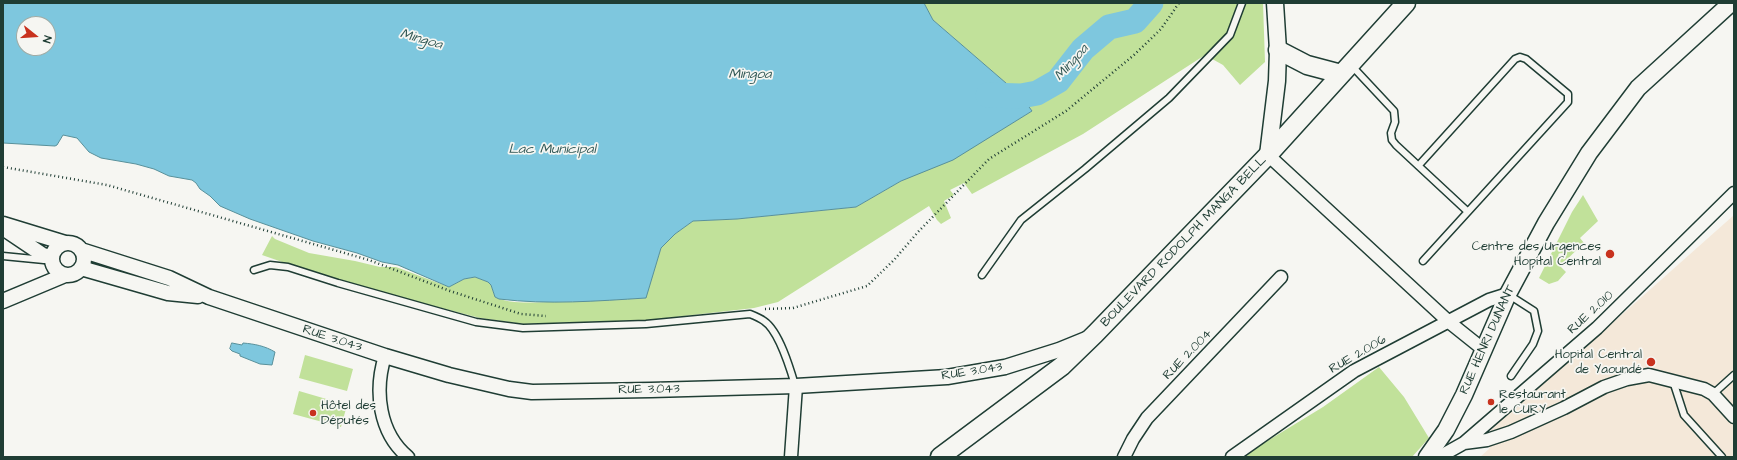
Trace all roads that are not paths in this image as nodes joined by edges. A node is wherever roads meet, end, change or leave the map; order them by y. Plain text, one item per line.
1 (1242, 3) edge
2 (1275, 3) edge
3 (1406, 3) edge
4 (1731, 3) edge
5 (1278, 50) junction
6 (1346, 69) junction
7 (1268, 155) junction
8 (1418, 165) junction
9 (1734, 193) edge
10 (1467, 211) junction
11 (3, 224) edge
12 (3, 228) edge
13 (65, 243) junction
14 (80, 250) junction
15 (3, 256) edge
16 (1423, 261) dead end
17 (52, 262) junction
18 (80, 268) junction
19 (254, 270) dead end
20 (65, 275) junction
21 (982, 275) dead end
22 (1281, 277) dead end
23 (39, 286) junction
24 (1508, 294) junction
25 (209, 297) junction
26 (3, 301) edge
27 (1448, 322) junction
28 (1095, 334) junction
29 (1484, 350) junction
30 (386, 356) junction
31 (1511, 376) dead end
32 (1734, 376) edge
33 (1673, 381) junction
34 (796, 386) junction
35 (1713, 394) junction
36 (1734, 417) edge
37 (1464, 443) junction
38 (408, 457) edge
39 (791, 457) edge
40 (940, 457) edge
41 (1124, 457) edge
42 (1232, 457) edge
43 (1427, 457) edge
44 (1439, 457) edge
45 (1722, 457) edge

1 - 21 lane
2 - 5 main road
3 - 6 main road, BOULEVARD RODOLPH MANGA BELL
4 - 24 main road, RUE HENRI DUNANT
5 - 6 main road
5 - 7 main road
6 - 7 main road, BOULEVARD RODOLPH MANGA BELL
6 - 8 lane
7 - 27 street
7 - 28 main road, BOULEVARD RODOLPH MANGA BELL
8 - 10 lane
8 - 10 lane
9 - 37 street, RUE 2.010
10 - 16 lane
11 - 13 street
12 - 17 street
13 - 14 street
13 - 17 street
14 - 18 street
14 - 25 street, RUE 3.043
15 - 17 lane
17 - 20 street
17 - 23 street
18 - 20 street
18 - 25 street, RUE 3.043
19 - 34 lane
20 - 23 street
22 - 41 street, RUE 2.004
23 - 26 street
24 - 27 street, RUE 2.006
24 - 29 main road, RUE HENRI DUNANT
24 - 31 lane
25 - 30 street, RUE 3.043
27 - 29 street
27 - 42 street, RUE 2.006
28 - 34 street, RUE 3.043
28 - 40 main road, BOULEVARD RODOLPH MANGA BELL
29 - 43 main road, RUE HENRI DUNANT
30 - 34 street, RUE 3.043
30 - 38 street
32 - 35 lane
33 - 35 street
33 - 37 street
33 - 45 lane
34 - 39 street
35 - 36 street
37 - 44 street, RUE 2.010

